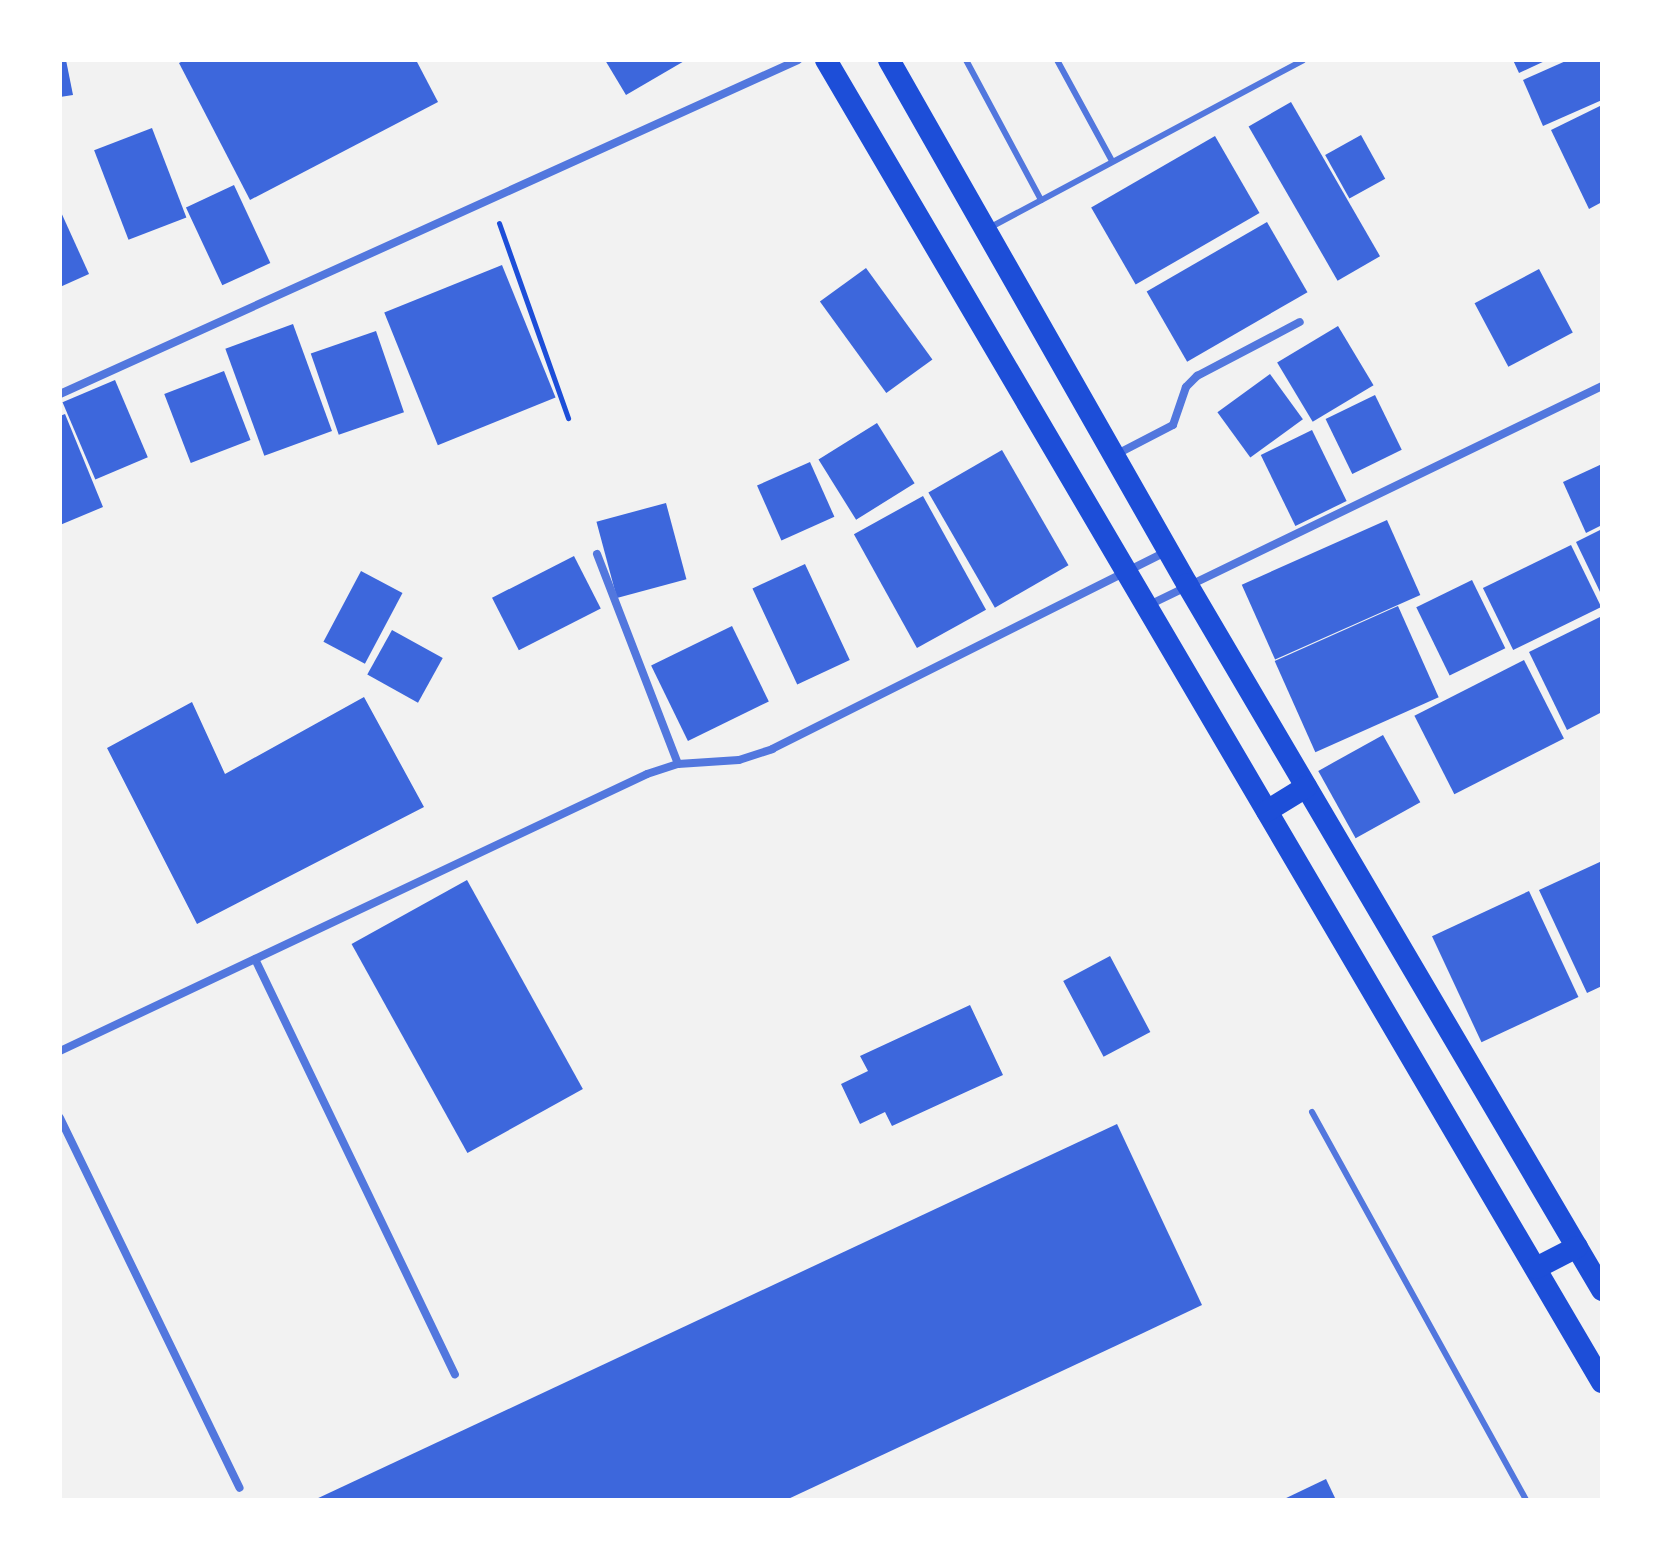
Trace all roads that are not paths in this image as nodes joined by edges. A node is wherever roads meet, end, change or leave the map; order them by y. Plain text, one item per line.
1 (798, 60) edge
2 (826, 60) edge
3 (966, 60) edge
4 (1057, 60) edge
5 (1303, 60) edge
6 (895, 64) edge
7 (1112, 161) junction
8 (1041, 200) junction
9 (986, 229) junction
10 (1300, 322) dead end
11 (1602, 386) edge
12 (60, 394) edge
13 (1116, 455) junction
14 (1168, 551) junction
15 (597, 554) dead end
16 (1127, 572) junction
17 (1187, 584) junction
18 (1147, 606) junction
19 (678, 764) junction
20 (1306, 787) junction
21 (1267, 811) junction
22 (255, 959) junction
23 (60, 1051) edge
24 (1312, 1112) dead end
25 (60, 1118) edge
26 (1577, 1247) junction
27 (1536, 1268) junction
28 (1602, 1290) edge
29 (455, 1374) dead end
30 (1602, 1382) edge
31 (240, 1488) dead end
32 (1526, 1500) edge

1 - 12 street
2 - 16 highway
3 - 8 lane
4 - 7 lane
5 - 7 lane
6 - 9 highway
7 - 8 lane
8 - 9 lane
9 - 13 highway
10 - 13 street
11 - 17 street
13 - 14 highway
14 - 16 street
14 - 17 highway
15 - 19 street
16 - 18 highway
16 - 19 street
17 - 18 street
17 - 20 highway
18 - 21 highway
19 - 22 street
20 - 21 highway
20 - 26 highway
21 - 27 highway
22 - 23 street
22 - 29 street
24 - 32 lane
25 - 31 street
26 - 27 highway
26 - 28 highway
27 - 30 highway

